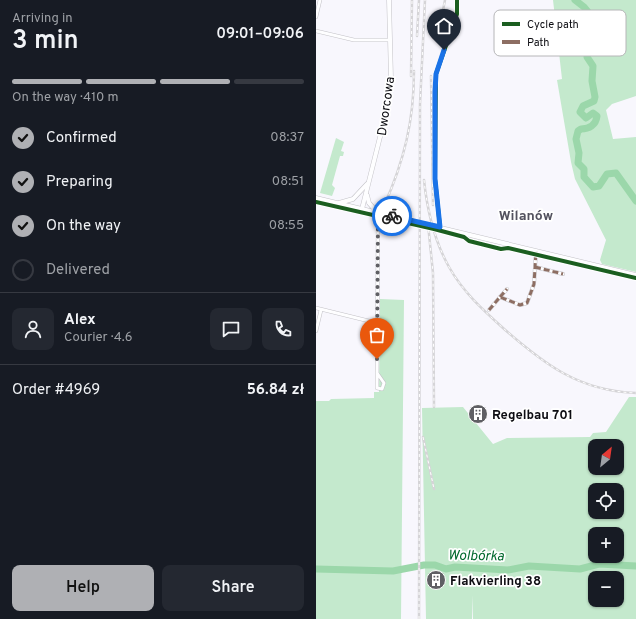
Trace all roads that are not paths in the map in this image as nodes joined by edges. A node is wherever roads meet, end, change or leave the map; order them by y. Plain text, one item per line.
1 (320, 0) edge
2 (389, 0) edge
3 (457, 0) edge
4 (316, 17) edge
5 (316, 31) edge
6 (390, 40) junction
7 (369, 181) junction
8 (367, 191) junction
9 (316, 198) edge
10 (336, 203) junction
11 (362, 209) junction
12 (378, 213) junction
13 (440, 227) junction
14 (536, 251) junction
15 (535, 267) junction
16 (563, 274) dead end
17 (636, 276) edge
18 (507, 288) dead end
19 (500, 297) junction
20 (316, 308) edge
21 (321, 310) junction
22 (489, 310) dead end
23 (377, 323) junction
24 (316, 331) edge
25 (377, 373) junction

1 - 4 street
2 - 6 street, Dworcowa
3 - 13 street
5 - 6 street
6 - 7 street, Dworcowa
7 - 8 street, Dworcowa
7 - 10 street
8 - 11 street, Dworcowa
8 - 12 street
9 - 10 street
10 - 11 street
11 - 12 street
12 - 13 street
12 - 23 street
13 - 14 street
14 - 15 street
14 - 17 street
15 - 16 street
15 - 19 street
18 - 19 street
19 - 22 street
20 - 21 street
21 - 23 street
21 - 24 street
23 - 25 street
25 - 25 street

